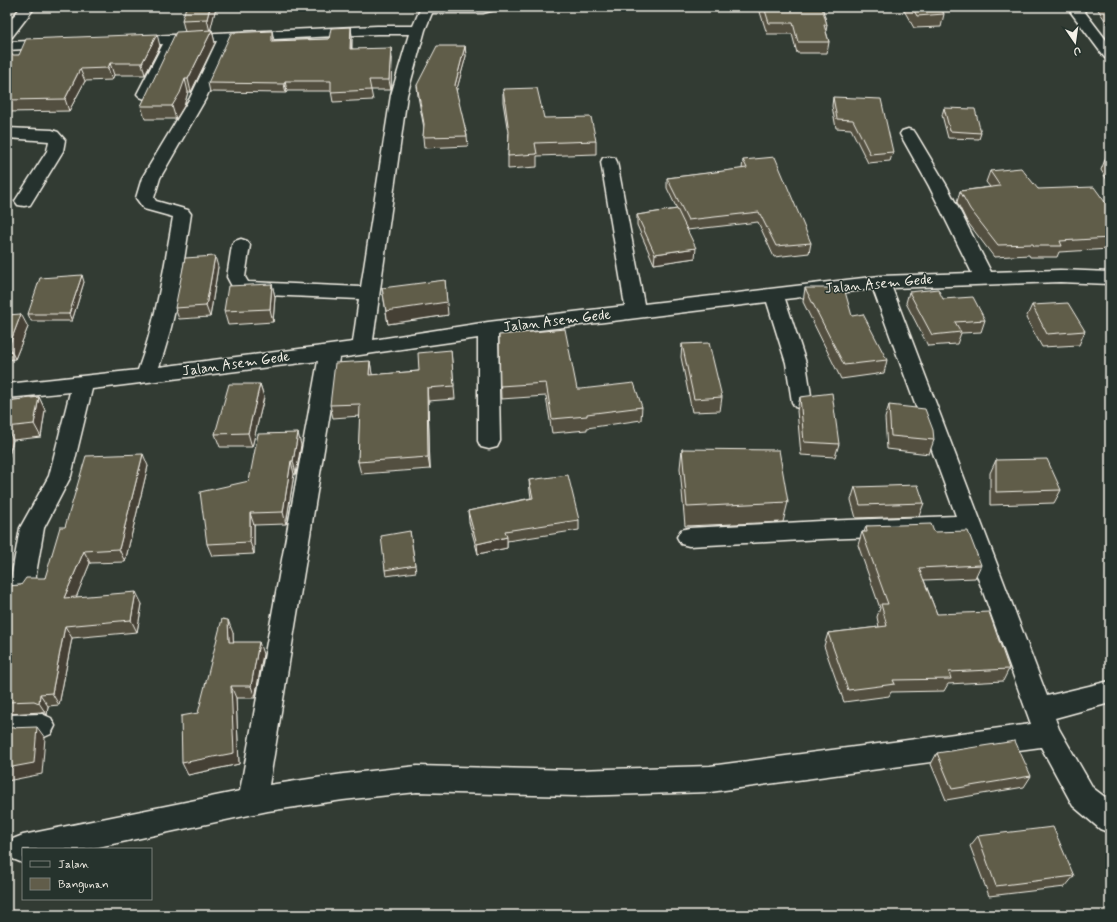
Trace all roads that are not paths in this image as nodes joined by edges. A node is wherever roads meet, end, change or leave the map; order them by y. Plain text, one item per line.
1 (28, 7) edge
2 (490, 7) edge
3 (1074, 7) edge
4 (427, 8) edge
5 (418, 30) junction
6 (7, 34) edge
7 (227, 36) junction
8 (173, 39) junction
9 (117, 42) edge
10 (70, 44) edge
11 (7, 46) edge
12 (1110, 55) edge
13 (145, 94) edge
14 (7, 133) edge
15 (908, 134) dead end
16 (609, 162) dead end
17 (24, 201) dead end
18 (241, 245) dead end
19 (984, 278) junction
20 (1110, 278) edge
21 (880, 282) junction
22 (370, 294) junction
23 (774, 295) junction
24 (636, 311) junction
25 (488, 330) junction
26 (362, 348) junction
27 (330, 351) junction
28 (146, 376) junction
29 (83, 383) junction
30 (7, 391) edge
31 (802, 402) edge
32 (489, 441) dead end
33 (970, 525) junction
34 (689, 537) dead end
35 (22, 585) edge
36 (1110, 692) edge
37 (1043, 722) junction
38 (42, 726) dead end
39 (7, 727) edge
40 (252, 802) junction
41 (1110, 818) edge
42 (28, 848) edge
43 (22, 849) edge
44 (7, 852) edge

1 - 6 street
2 - 4 street
3 - 12 street
4 - 5 street
5 - 7 street
5 - 22 street
7 - 8 street
7 - 28 street
8 - 9 street
8 - 13 street
10 - 11 street
14 - 17 street
15 - 19 street
16 - 24 street
18 - 22 street
19 - 20 street, Jalan Asem Gede
19 - 21 street, Jalan Asem Gede
21 - 23 street, Jalan Asem Gede
21 - 33 street
22 - 26 street
23 - 24 street, Jalan Asem Gede
23 - 31 street
24 - 25 street, Jalan Asem Gede
25 - 26 street, Jalan Asem Gede
25 - 32 street
26 - 27 street, Jalan Asem Gede
27 - 28 street, Jalan Asem Gede
27 - 40 street
28 - 29 street, Jalan Asem Gede
29 - 30 street, Jalan Asem Gede
29 - 35 street
33 - 34 street
33 - 37 street
36 - 37 street
37 - 40 street
37 - 41 street
38 - 39 street
40 - 42 street
43 - 44 street

